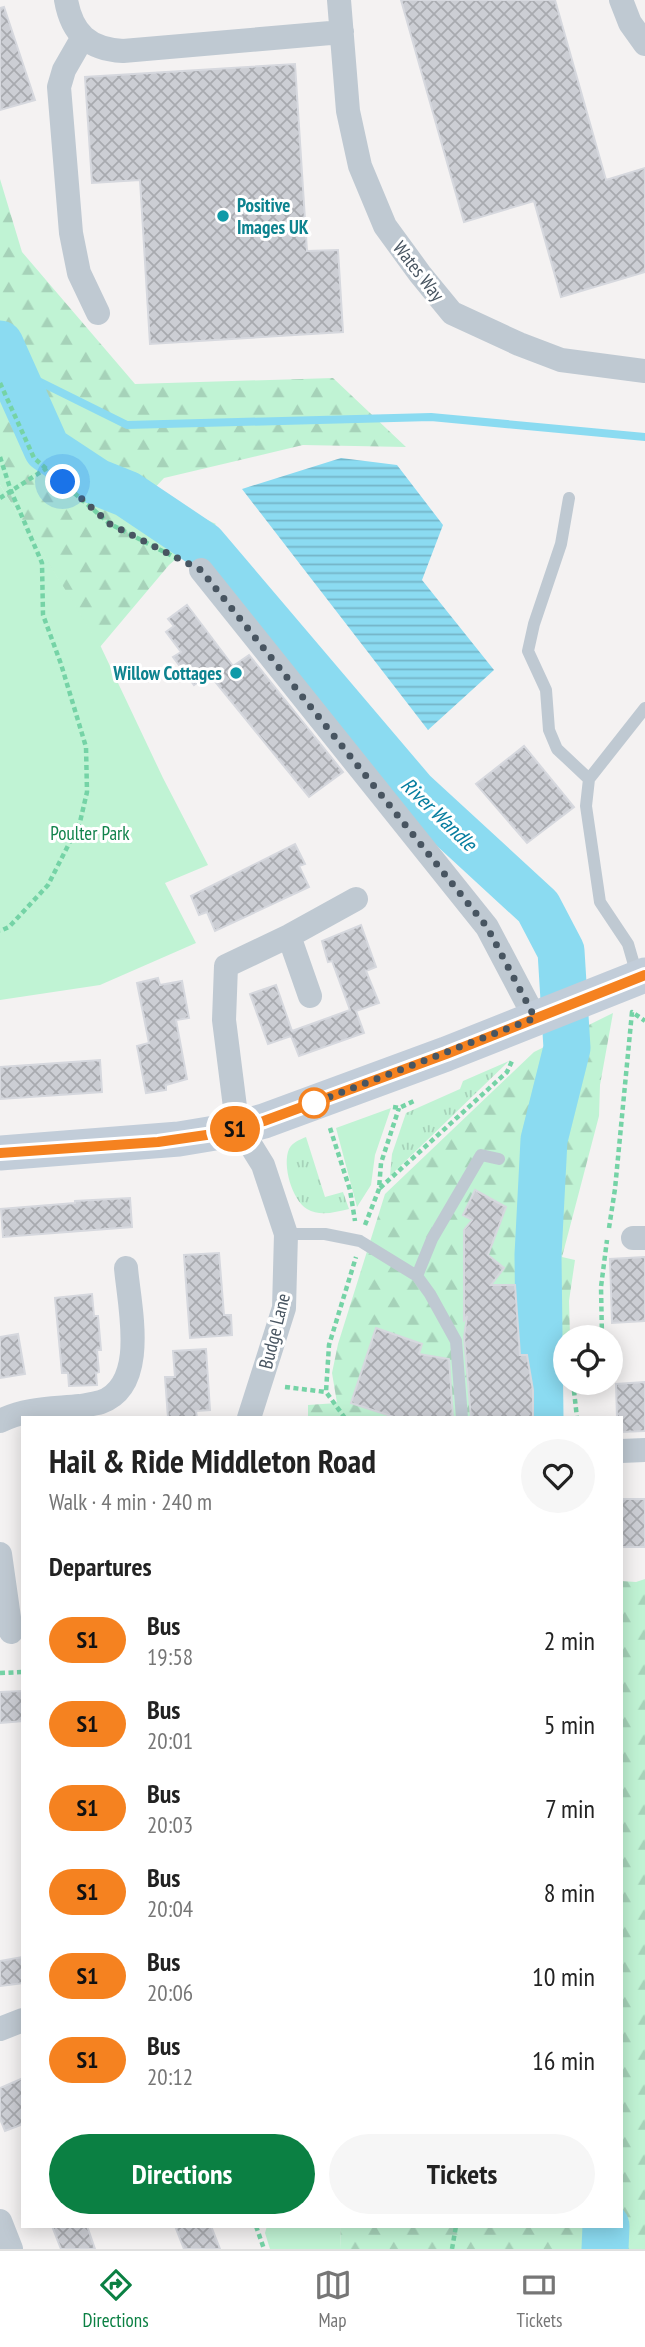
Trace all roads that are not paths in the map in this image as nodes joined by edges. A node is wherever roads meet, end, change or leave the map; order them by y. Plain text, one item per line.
1 (66, 0) edge
2 (339, 0) edge
3 (621, 0) edge
4 (341, 32) junction
5 (83, 37) junction
6 (645, 44) edge
7 (98, 313) dead end
8 (645, 371) edge
9 (569, 498) dead end
10 (201, 570) road end
11 (645, 708) edge
12 (589, 779) junction
13 (356, 899) dead end
14 (289, 936) junction
15 (632, 981) edge
16 (310, 996) dead end
17 (535, 1018) junction
18 (240, 1128) junction
19 (0, 1153) edge
20 (499, 1159) dead end
21 (286, 1234) junction
22 (126, 1268) dead end
23 (416, 1276) junction
24 (104, 1410) edge
25 (251, 1416) edge
26 (463, 1416) edge
27 (0, 1421) edge
28 (645, 1450) edge
29 (623, 1451) edge
30 (0, 1555) edge
31 (11, 1632) edge
32 (21, 2021) edge
33 (0, 2029) edge
34 (0, 2221) edge
35 (11, 2249) edge

1 - 5 street
2 - 4 street, Wates Way
3 - 6 street
4 - 5 street
4 - 8 street, Wates Way
5 - 7 street
9 - 12 lane
10 - 17 street
11 - 12 lane
12 - 15 lane
13 - 14 street
14 - 16 street
14 - 18 street
15 - 17 street
17 - 18 street
18 - 19 street
18 - 21 street, Budge Lane
20 - 23 lane
21 - 23 lane
21 - 25 street, Budge Lane
22 - 24 street
23 - 26 lane
24 - 27 street
28 - 29 street
30 - 31 street
32 - 33 street
34 - 35 street

